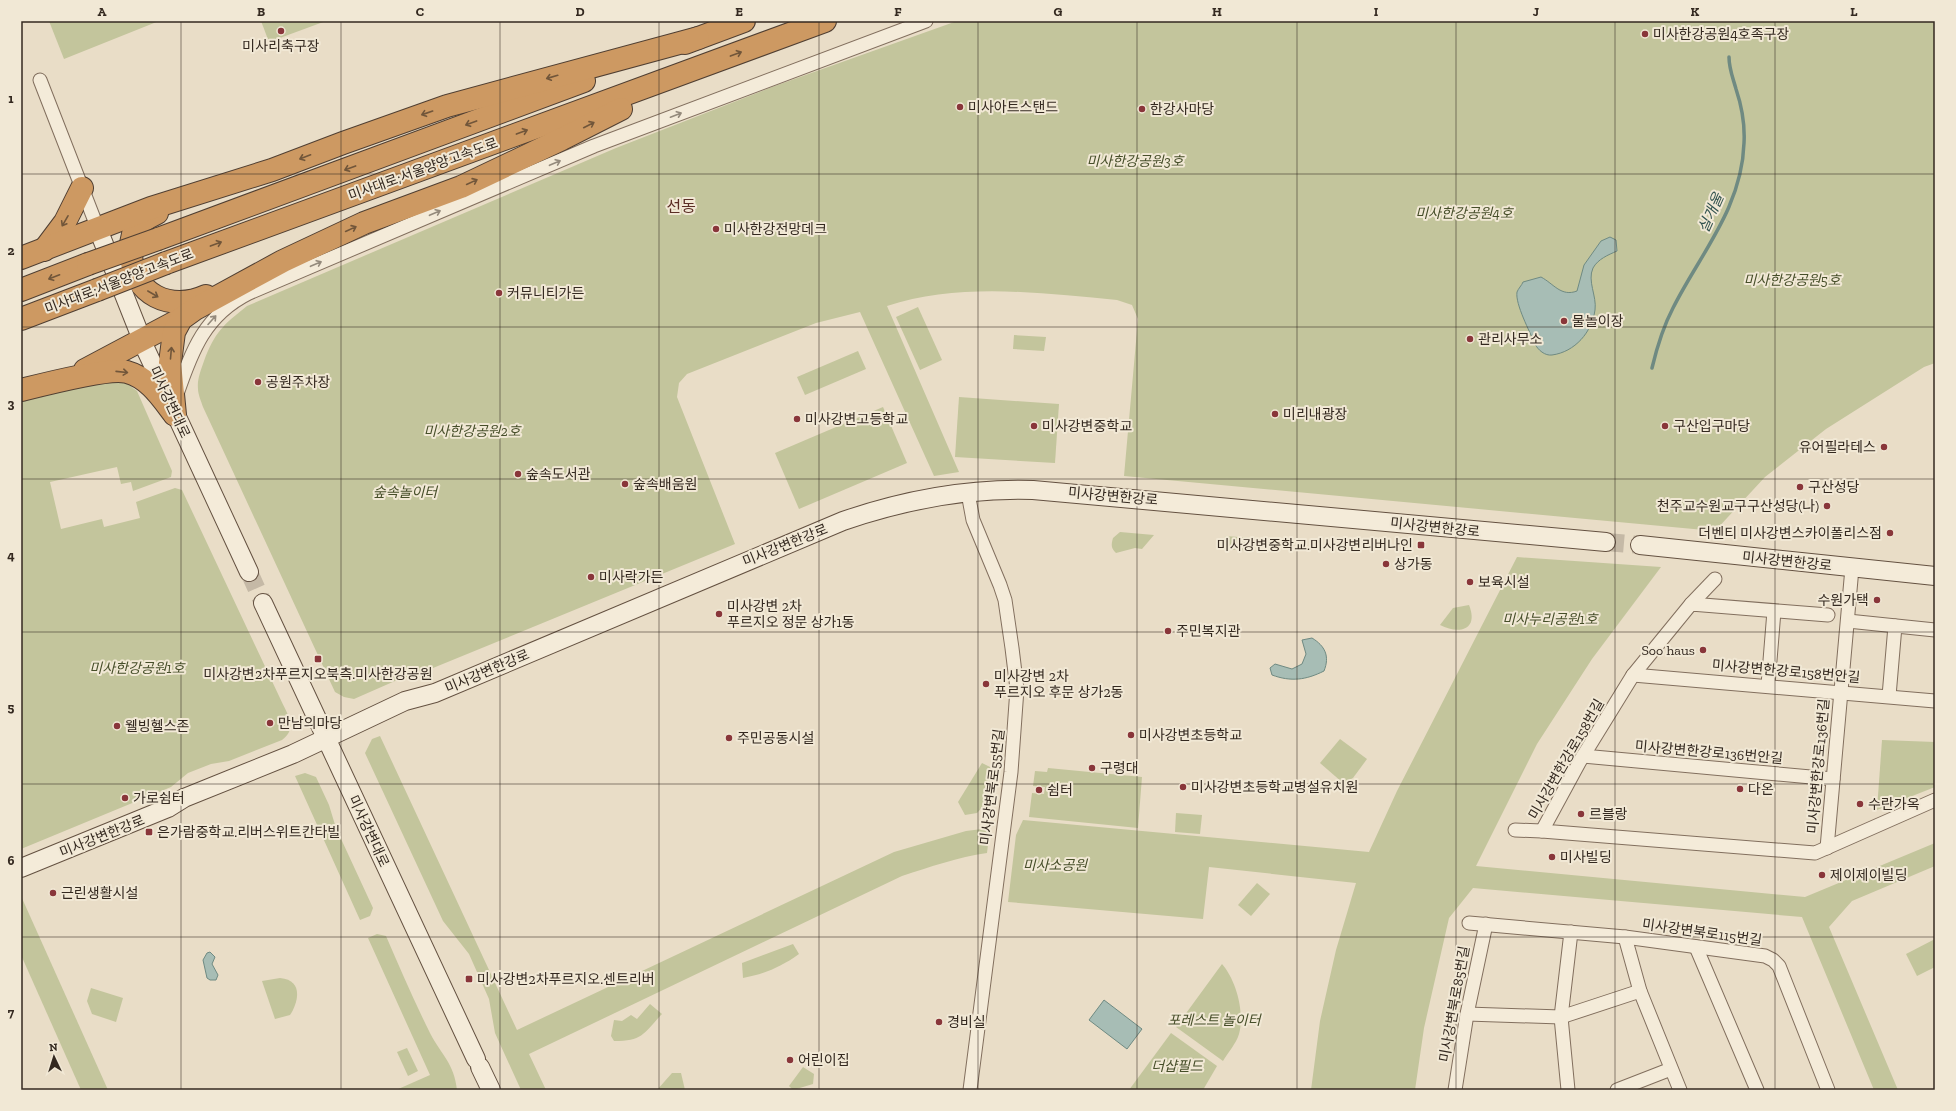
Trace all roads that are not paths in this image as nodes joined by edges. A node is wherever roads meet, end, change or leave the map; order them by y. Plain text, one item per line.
1 (744, 21) edge
2 (825, 21) edge
3 (926, 21) edge
4 (698, 38) junction
5 (703, 66) junction
6 (40, 80) dead end
7 (214, 187) junction
8 (82, 188) junction
9 (98, 229) junction
10 (44, 250) junction
11 (21, 258) edge
12 (283, 261) junction
13 (21, 290) edge
14 (21, 319) edge
15 (181, 319) junction
16 (141, 340) junction
17 (56, 382) junction
18 (21, 390) edge
19 (174, 411) junction
20 (968, 493) junction
21 (1606, 542) tunnel mouth
22 (1640, 545) tunnel mouth
23 (1852, 568) junction
24 (249, 572) tunnel mouth
25 (1935, 576) edge
26 (1715, 579) dead end
27 (263, 603) tunnel mouth
28 (1691, 604) junction
29 (1774, 610) junction
30 (1828, 614) dead end
31 (1848, 621) junction
32 (1895, 626) junction
33 (1935, 630) edge
34 (1633, 675) junction
35 (1768, 685) junction
36 (1841, 692) junction
37 (1889, 696) junction
38 (1935, 701) edge
39 (327, 738) junction
40 (1583, 756) junction
41 (1833, 779) junction
42 (1935, 800) edge
43 (1515, 830) dead end
44 (1542, 831) junction
45 (1826, 848) junction
46 (21, 868) edge
47 (1469, 923) dead end
48 (1486, 924) junction
49 (1571, 932) junction
50 (1625, 937) junction
51 (1696, 947) junction
52 (1640, 991) junction
53 (1466, 1014) junction
54 (1561, 1018) junction
55 (1671, 1069) junction
56 (490, 1090) edge
57 (970, 1090) edge
58 (1455, 1090) edge
59 (1568, 1090) edge
60 (1617, 1090) edge
61 (1680, 1090) edge
62 (1757, 1090) edge
63 (1828, 1090) edge

1 - 4 highway, 미사대로;서울양양고속도로
5 -> 2 highway, 미사대로;서울양양고속도로
19 -> 3 street
4 -> 7 highway
4 -> 13 highway, 미사대로;서울양양고속도로, bridge
12 -> 5 highway
14 -> 5 highway, 미사대로;서울양양고속도로, bridge
6 - 8 street
7 - 9 highway
7 -> 12 highway
8 - 9 street
8 -> 10 highway
9 - 10 highway
9 - 16 street, 미사강변대로
10 - 11 highway
12 - 15 highway
15 - 16 highway
19 -> 15 highway
16 - 17 highway
16 - 19 street, 미사강변대로
17 - 18 highway
17 -> 19 highway
19 - 24 street, 미사강변대로
20 - 21 street, 미사강변한강로
20 - 39 street, 미사강변한강로
20 - 57 street, 미사강변북로55번길
22 - 23 street, 미사강변한강로
23 - 25 street, 미사강변한강로
23 - 31 street, 미사강변한강로136번길
26 - 28 street, 미사강변한강로158번길
27 - 39 street, 미사강변대로
28 - 29 street
28 - 34 street, 미사강변한강로158번길
29 - 30 street
29 - 35 street
31 - 32 street
31 - 36 street, 미사강변한강로136번길
32 - 33 street
32 - 37 street
34 - 35 street, 미사강변한강로158번안길
34 - 40 street, 미사강변한강로158번길
35 - 36 street, 미사강변한강로158번안길
36 - 37 street, 미사강변한강로158번안길
36 - 41 street, 미사강변한강로136번길
37 - 38 street, 미사강변한강로158번안길
39 - 46 street, 미사강변한강로
39 - 56 street, 미사강변대로
40 - 41 street, 미사강변한강로136번안길
40 - 44 street, 미사강변한강로158번길
41 - 45 street, 미사강변한강로136번길
42 - 45 street, 미사강변한강로158번길
43 - 44 street
44 - 45 street, 미사강변한강로158번길
47 - 48 street, 미사강변북로115번길
48 - 49 street, 미사강변북로115번길
48 - 53 street, 미사강변북로85번길
49 - 50 street, 미사강변북로115번길
49 - 54 street
50 - 51 street, 미사강변북로115번길
50 - 52 street
51 - 62 street
51 - 63 street, 미사강변북로115번길
52 - 54 street
52 - 55 street
53 - 54 street
53 - 58 street, 미사강변북로85번길
54 - 59 street
55 - 60 street
55 - 61 street

